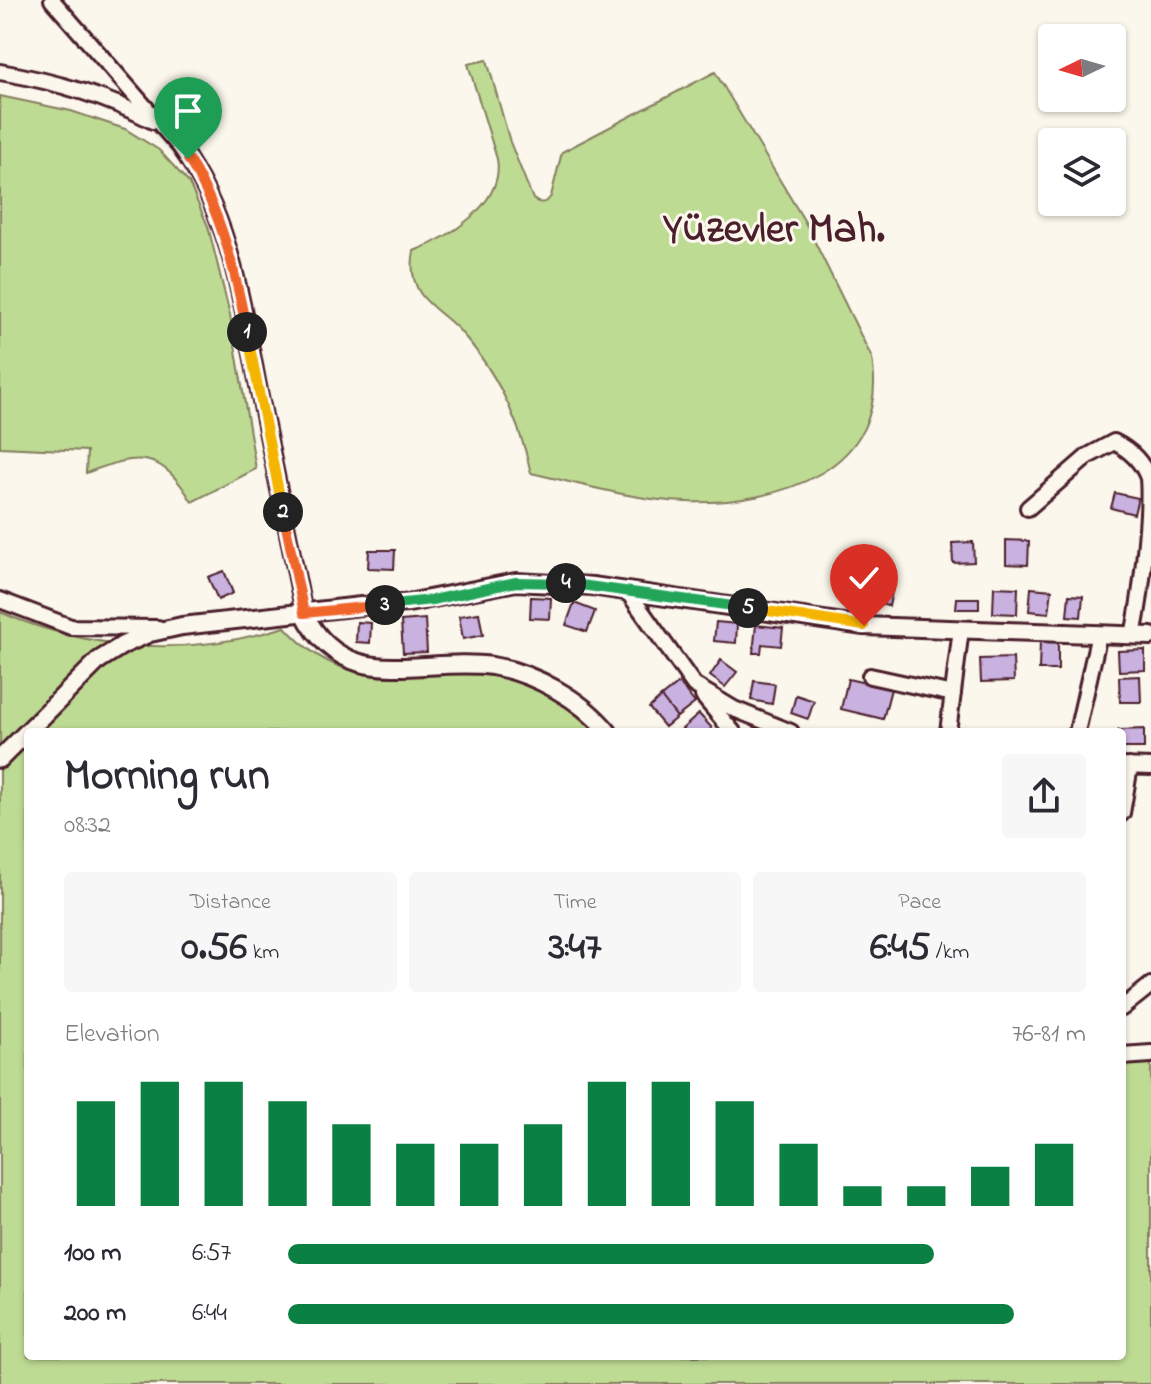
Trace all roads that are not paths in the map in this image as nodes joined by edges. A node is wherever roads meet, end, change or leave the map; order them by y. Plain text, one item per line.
1 (52, 0) edge
2 (0, 72) edge
3 (161, 125) junction
4 (1028, 508) dead end
5 (628, 592) junction
6 (0, 600) edge
7 (304, 613) junction
8 (166, 629) junction
9 (961, 629) junction
10 (1099, 634) junction
11 (1133, 635) junction
12 (1151, 636) edge
13 (870, 676) dead end
14 (694, 685) junction
15 (953, 694) junction
16 (31, 728) edge
17 (604, 728) edge
18 (730, 728) edge
19 (781, 728) edge
20 (949, 728) edge
21 (1078, 728) edge
22 (24, 735) edge
23 (0, 759) edge
24 (1126, 766) edge
25 (1151, 767) edge
26 (1151, 985) edge
27 (1126, 1005) edge
28 (1151, 1054) edge
29 (1126, 1056) edge

1 - 3 street
2 - 3 street
3 - 7 street
4 - 11 street
5 - 7 street
5 - 9 street
5 - 14 street
6 - 8 street
7 - 8 street
7 - 17 street
8 - 16 street
9 - 10 street
9 - 15 street
10 - 11 street
10 - 21 street
11 - 12 street
13 - 15 street
14 - 18 street
14 - 19 street
15 - 20 street
22 - 23 street
24 - 25 street
26 - 27 street
28 - 29 street

